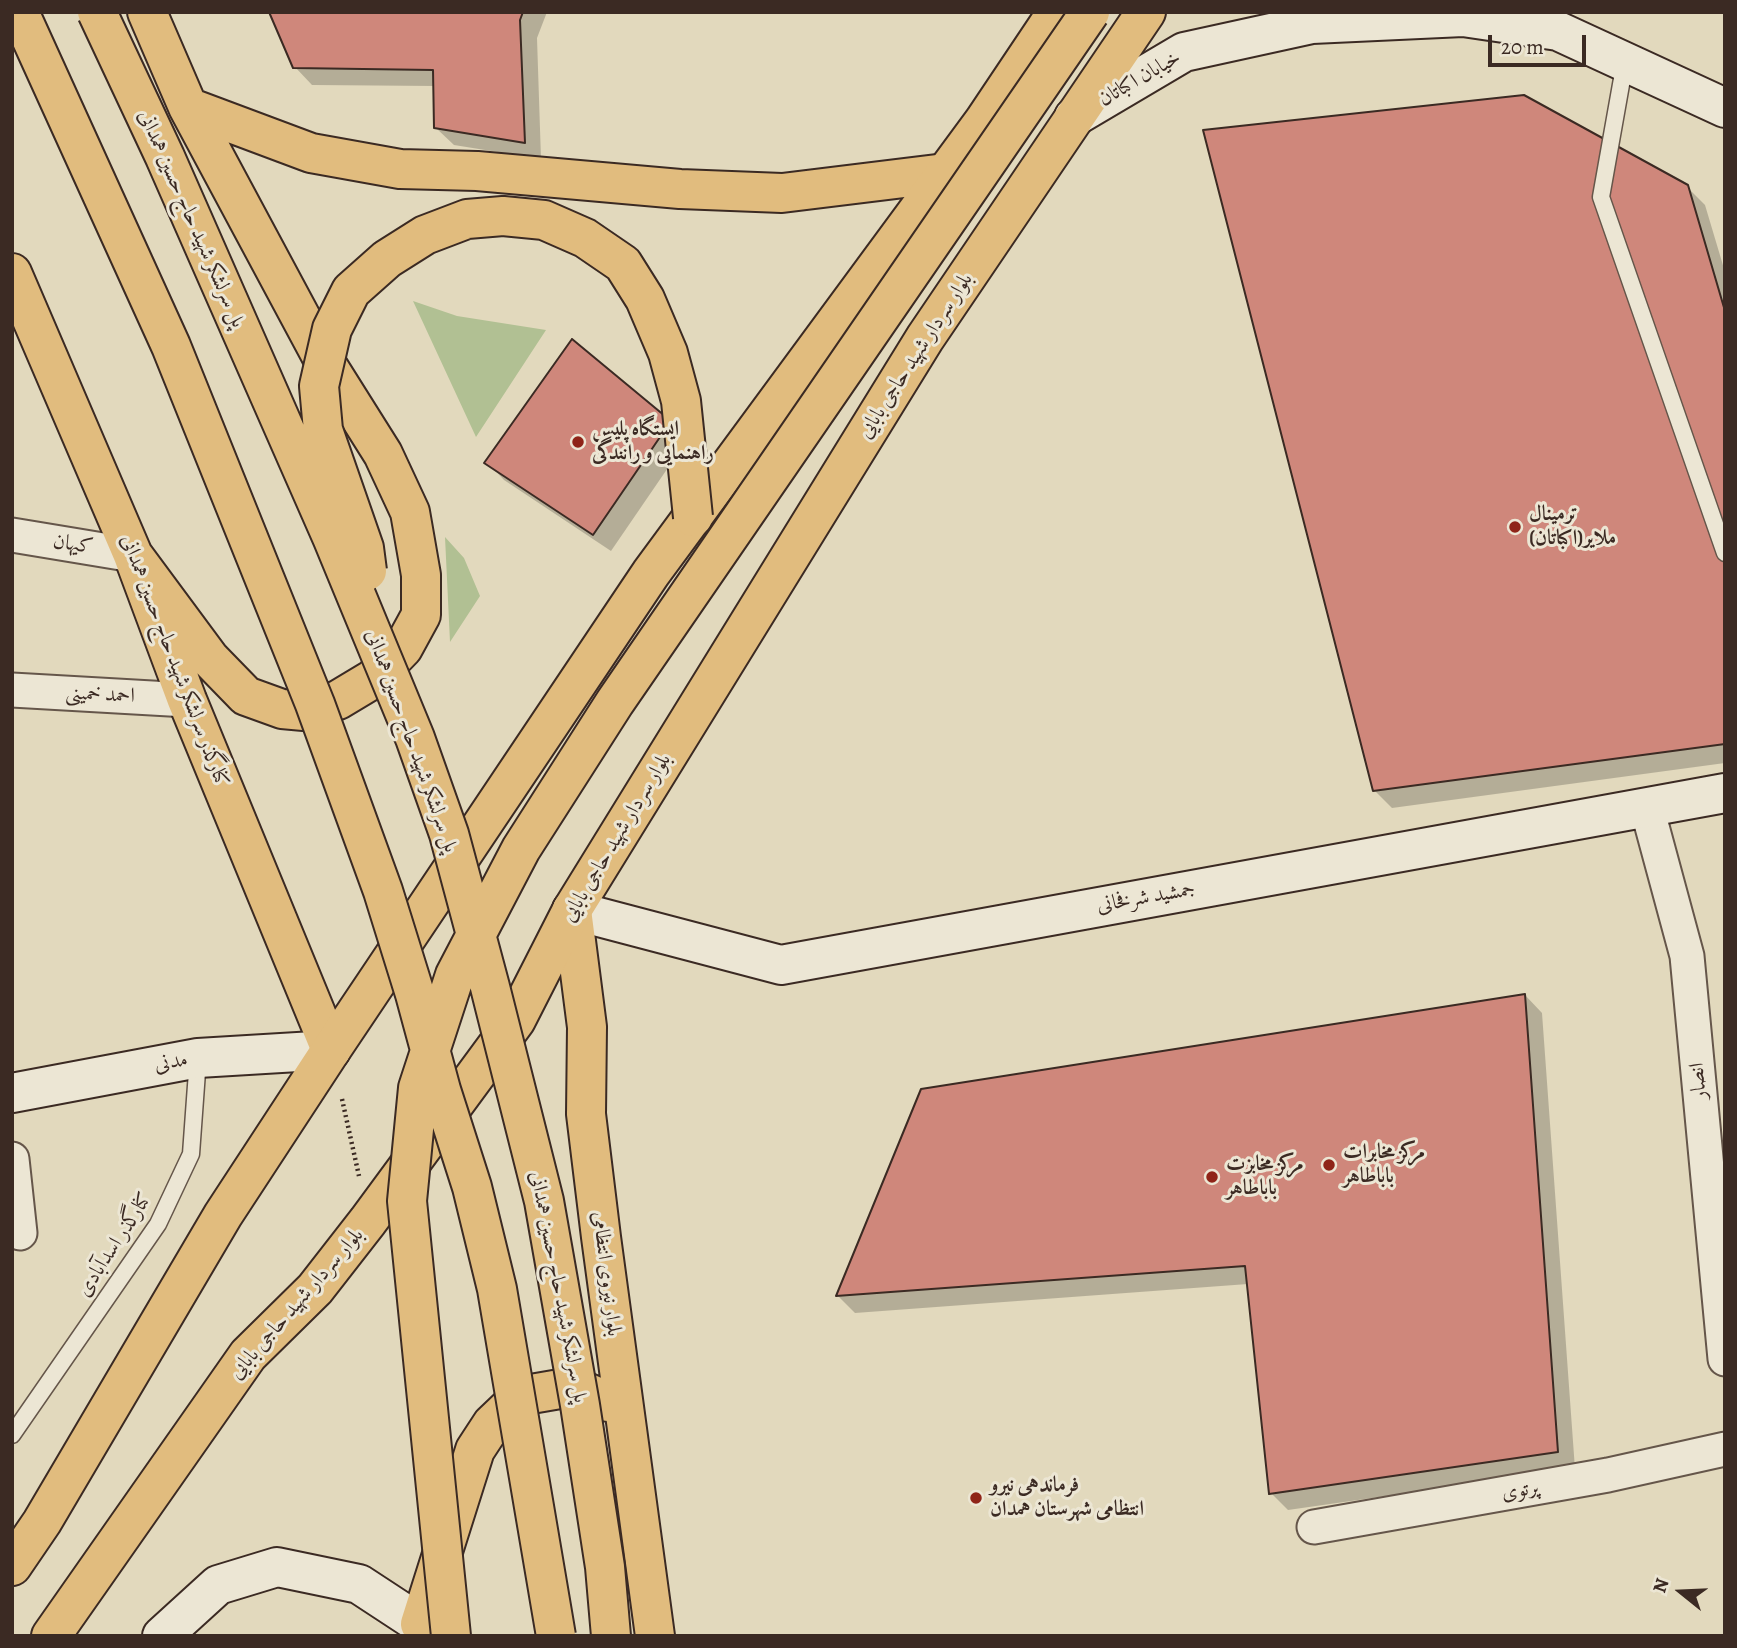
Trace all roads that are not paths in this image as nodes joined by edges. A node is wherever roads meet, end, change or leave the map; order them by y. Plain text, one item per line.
1 (97, 12) edge
2 (147, 12) edge
3 (1057, 12) edge
4 (1090, 12) edge
5 (1146, 12) edge
6 (20, 14) edge
7 (1550, 21) edge
8 (1625, 62) junction
9 (188, 107) junction
10 (1725, 108) edge
11 (1074, 117) junction
12 (945, 173) junction
13 (12, 273) edge
14 (693, 517) junction
15 (12, 535) edge
16 (1725, 553) edge
17 (133, 555) junction
18 (375, 639) junction
19 (12, 690) edge
20 (187, 700) junction
21 (1725, 793) edge
22 (1647, 807) junction
23 (572, 910) junction
24 (331, 1050) junction
25 (198, 1058) junction
26 (12, 1093) edge
27 (12, 1159) edge
28 (20, 1233) dead end
29 (1725, 1359) edge
30 (625, 1412) junction
31 (12, 1435) edge
32 (1725, 1449) edge
33 (27, 1523) edge
34 (1314, 1527) dead end
35 (12, 1566) edge
36 (431, 1632) edge
37 (51, 1636) edge
38 (162, 1636) edge
39 (556, 1636) edge
40 (611, 1636) edge
41 (655, 1636) edge

1 - 18 main road, پل سرلشکر شهید حاج حسین همدانی, bridge
2 - 9 main road
3 - 12 main road
4 - 36 main road, bridge
5 - 11 main road, بلوار سردار شهید حاجی بابایی
6 - 39 main road, bridge
7 - 8 main road, خیابان اکباتان
7 - 11 main road, خیابان اکباتان
8 - 10 main road, خیابان اکباتان
8 - 16 lane
9 - 12 main road
9 - 17 main road
11 - 23 main road, بلوار سردار شهید حاجی بابایی
12 - 14 main road
13 - 17 main road, کنارگذر سرلشکر شهید حاج حسین همدانی
14 - 18 main road, bridge
14 - 24 main road
15 - 17 street, کیهان
17 - 20 main road, کنارگذر سرلشکر شهید حاج حسین همدانی
18 - 40 main road, پل سرلشکر شهید حاج حسین همدانی, bridge
19 - 20 street, احمد خمینی
20 - 24 main road, کنارگذر سرلشکر شهید حاج حسین همدانی
21 - 22 main road, جمشید شرفخانی
22 - 23 main road, جمشید شرفخانی
22 - 29 street, انصار
23 - 30 main road, بلوار نیروی انتظامی
23 - 37 main road, بلوار سردار شهید حاجی بابایی
24 - 25 main road, مدنی
24 - 33 main road
25 - 26 main road, مدنی
25 - 31 lane, کنارگذر اسدآبادی
27 - 28 street
30 - 36 main road
30 - 41 main road, بلوار نیروی انتظامی
32 - 34 street, پرتوی
33 - 35 main road
36 - 38 main road

